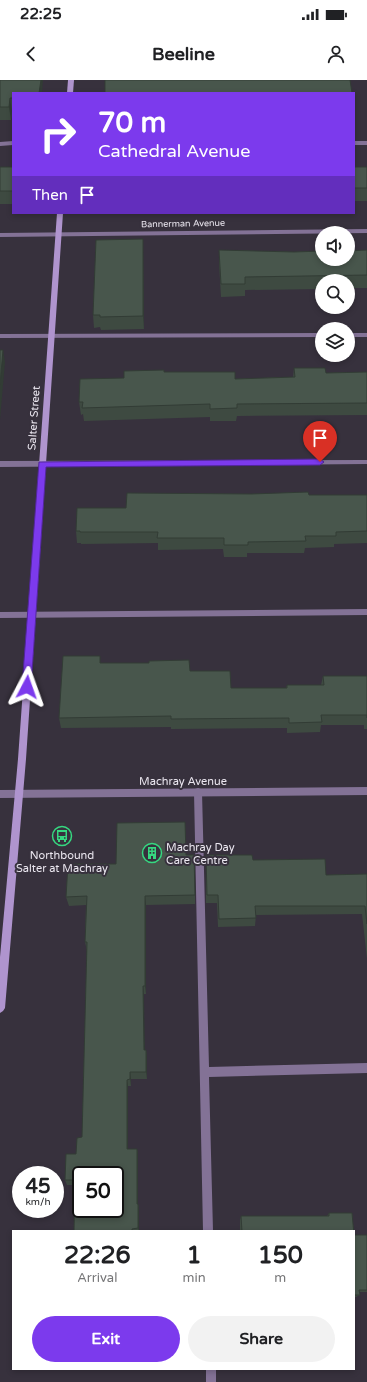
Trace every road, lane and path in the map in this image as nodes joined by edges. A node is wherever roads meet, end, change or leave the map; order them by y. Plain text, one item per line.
1 (71, 80) edge
2 (70, 92) edge
3 (355, 143) edge
4 (367, 143) edge
5 (0, 144) edge
6 (12, 144) edge
7 (60, 214) edge
8 (367, 231) edge
9 (0, 235) edge
10 (58, 235) junction
11 (315, 335) edge
12 (355, 335) edge
13 (367, 335) edge
14 (0, 336) edge
15 (51, 336) junction
16 (367, 462) edge
17 (0, 464) edge
18 (42, 464) junction
19 (367, 612) edge
20 (32, 614) junction
21 (0, 615) edge
22 (367, 791) edge
23 (198, 792) junction
24 (0, 794) edge
25 (19, 794) junction
26 (0, 1008) edge
27 (367, 1068) edge
28 (204, 1072) junction
29 (208, 1230) edge
30 (211, 1370) edge
31 (211, 1382) edge

1 - 2 main road
3 - 4 street
5 - 6 street
7 - 10 main road, Salter Street
8 - 10 street, Bannerman Avenue
9 - 10 street, Bannerman Avenue
10 - 15 main road, Salter Street
11 - 15 street
12 - 13 street
14 - 15 street
15 - 18 main road, Salter Street
16 - 18 street
17 - 18 street
18 - 20 main road, Salter Street
19 - 20 street
20 - 21 street
20 - 25 main road, Salter Street
22 - 23 street, Machray Avenue
23 - 25 street, Machray Avenue
23 - 28 street
24 - 25 street, Machray Avenue
25 - 26 main road, Salter Street
27 - 28 street
28 - 29 street
30 - 31 street

